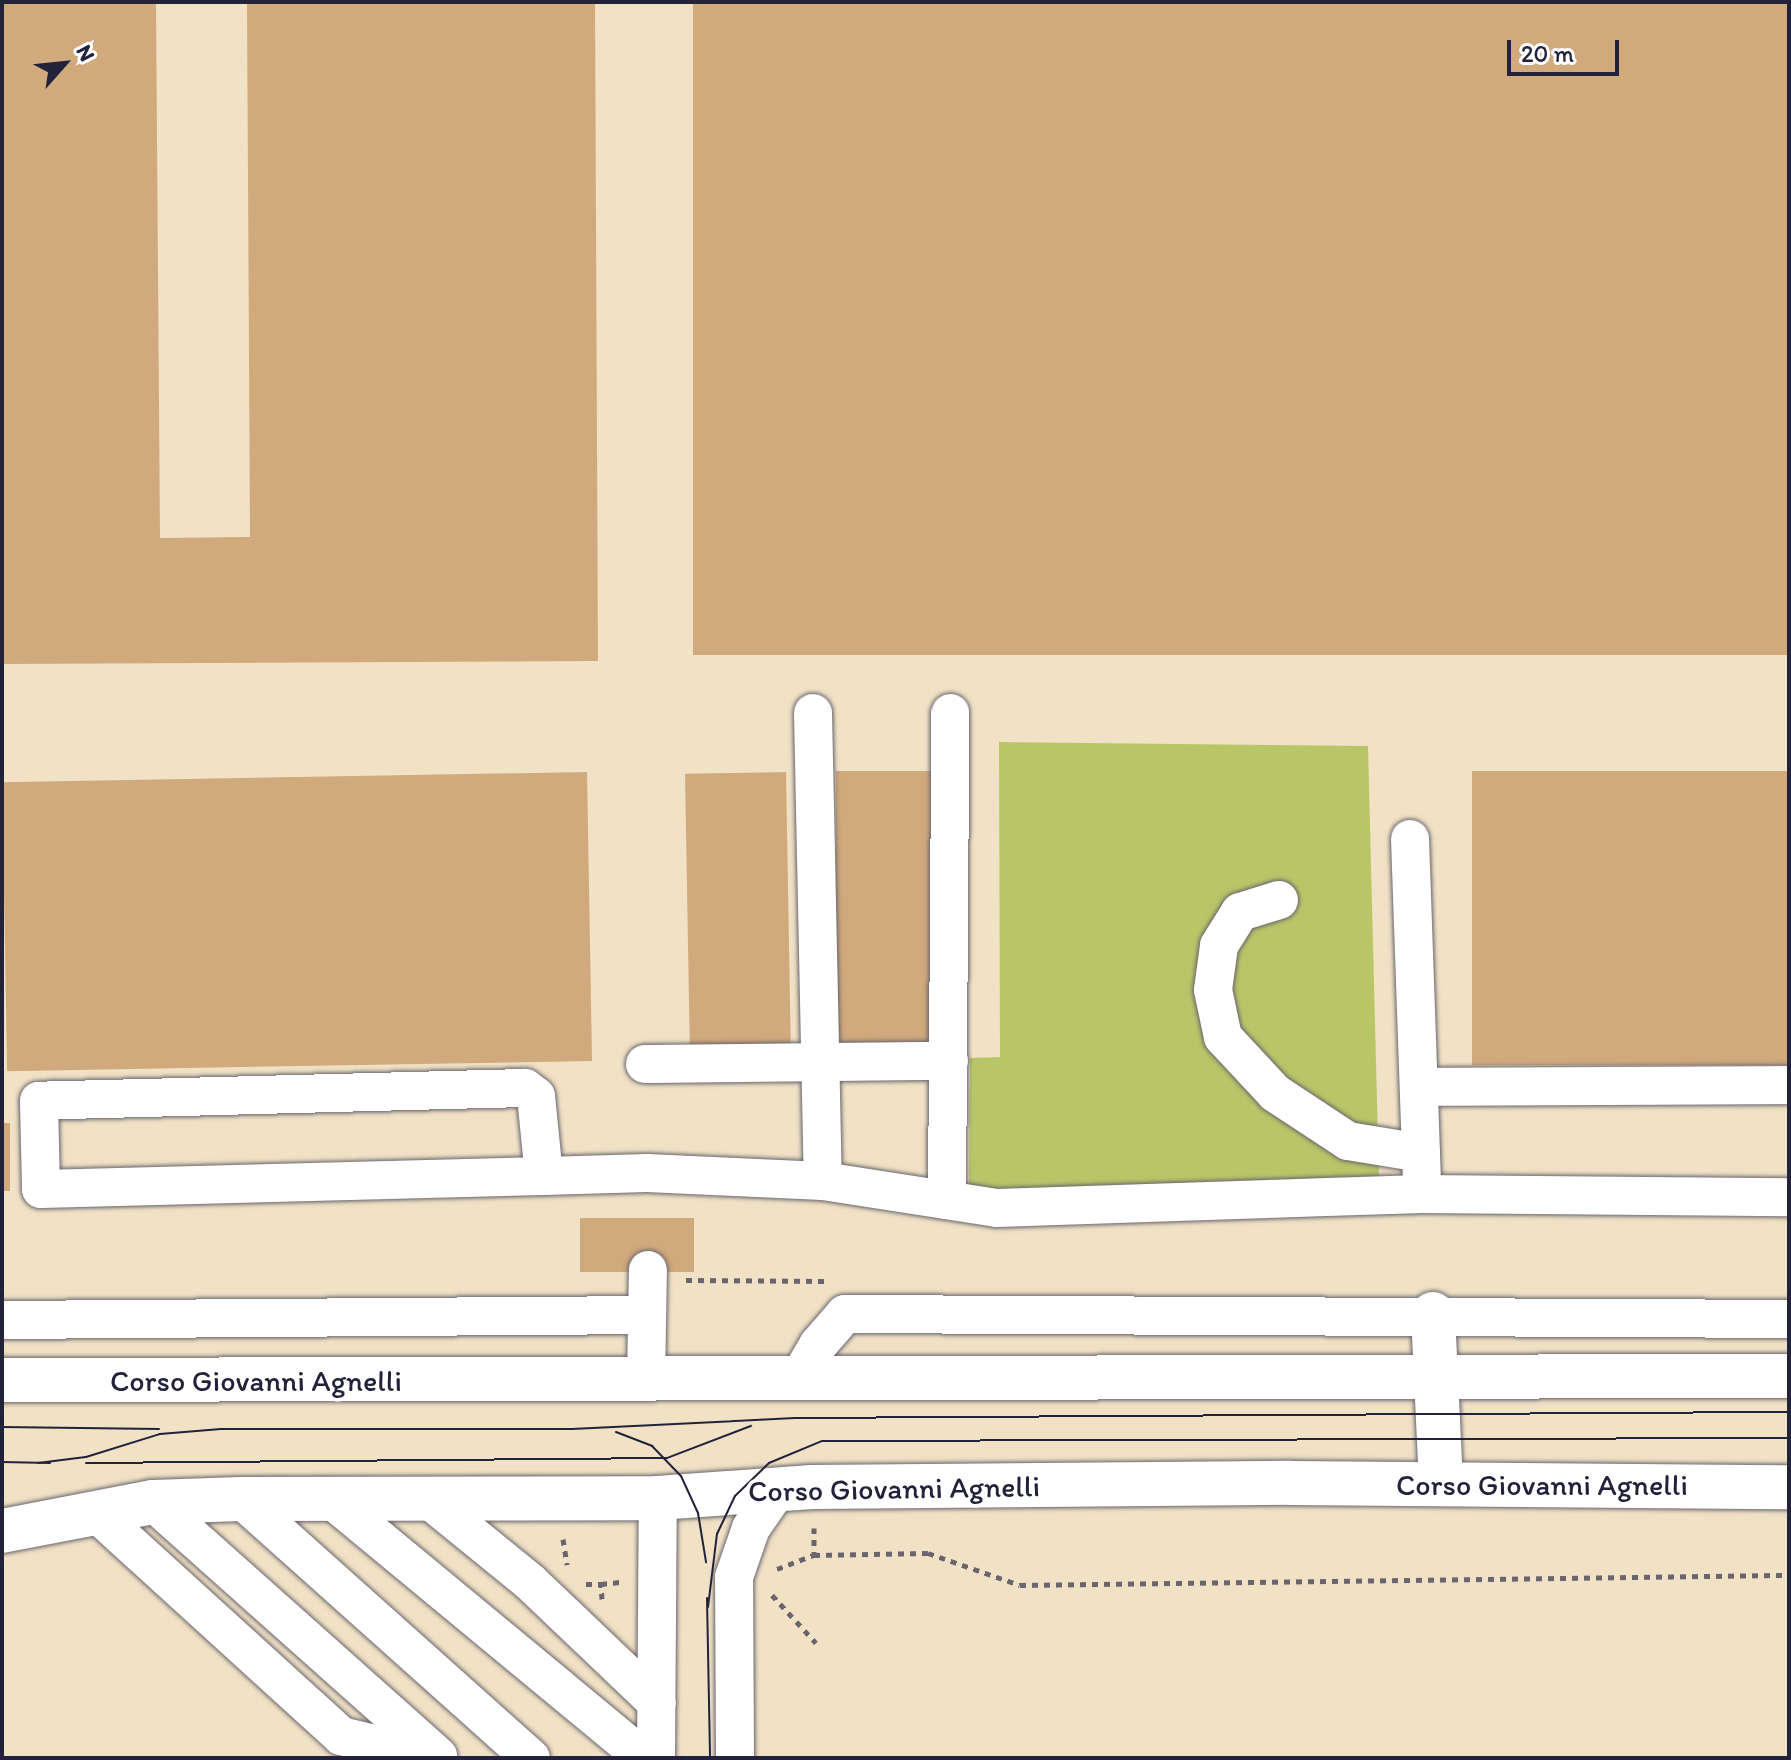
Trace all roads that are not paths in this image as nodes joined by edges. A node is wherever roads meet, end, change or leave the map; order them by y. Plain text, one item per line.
1 (813, 713) dead end
2 (950, 713) dead end
3 (1410, 839) dead end
4 (1279, 900) dead end
5 (949, 1061) junction
6 (645, 1064) dead end
7 (821, 1065) junction
8 (1789, 1085) edge
9 (1419, 1087) junction
10 (1421, 1153) junction
11 (544, 1176) junction
12 (823, 1181) junction
13 (1422, 1194) junction
14 (1789, 1197) edge
15 (947, 1200) junction
16 (648, 1270) dead end
17 (1433, 1314) junction
18 (647, 1315) junction
19 (1789, 1319) edge
20 (2, 1320) edge
21 (1789, 1376) edge
22 (1436, 1377) junction
23 (2, 1380) edge
24 (646, 1381) junction
25 (797, 1381) junction
26 (1441, 1484) junction
27 (1789, 1487) edge
28 (778, 1489) junction
29 (658, 1498) junction
30 (241, 1499) junction
31 (331, 1499) junction
32 (428, 1499) junction
33 (153, 1502) junction
34 (94, 1511) junction
35 (2, 1531) edge
36 (657, 1703) junction
37 (433, 1758) edge
38 (440, 1758) edge
39 (531, 1758) edge
40 (644, 1758) edge
41 (656, 1758) edge
42 (735, 1758) edge

1 - 7 street
2 - 5 street
3 - 9 street
4 - 10 street
5 - 7 street
5 - 15 street
6 - 7 street
7 - 12 street
8 - 9 street
9 - 10 street
10 - 13 street
11 - 11 street
11 - 12 street
12 - 15 street
13 - 14 street
13 - 15 street
16 - 18 street
17 - 19 street
17 - 22 main road
17 - 25 street
18 - 20 street, Corso Giovanni Agnelli
18 - 24 street
21 - 22 main road, Corso Giovanni Agnelli
22 - 25 main road, Corso Giovanni Agnelli
22 - 26 main road
23 - 24 main road, Corso Giovanni Agnelli
24 - 25 main road, Corso Giovanni Agnelli
26 - 27 main road, Corso Giovanni Agnelli
26 - 28 main road, Corso Giovanni Agnelli
28 - 29 main road, Corso Giovanni Agnelli
28 - 42 street
29 - 32 main road, Corso Giovanni Agnelli
29 - 36 street
30 - 31 main road, Corso Giovanni Agnelli
30 - 33 main road, Corso Giovanni Agnelli
30 - 39 street
31 - 32 main road, Corso Giovanni Agnelli
31 - 40 street
32 - 36 street
33 - 34 main road, Corso Giovanni Agnelli
33 - 38 street
34 - 35 main road, Corso Giovanni Agnelli
34 - 37 street
36 - 41 street

